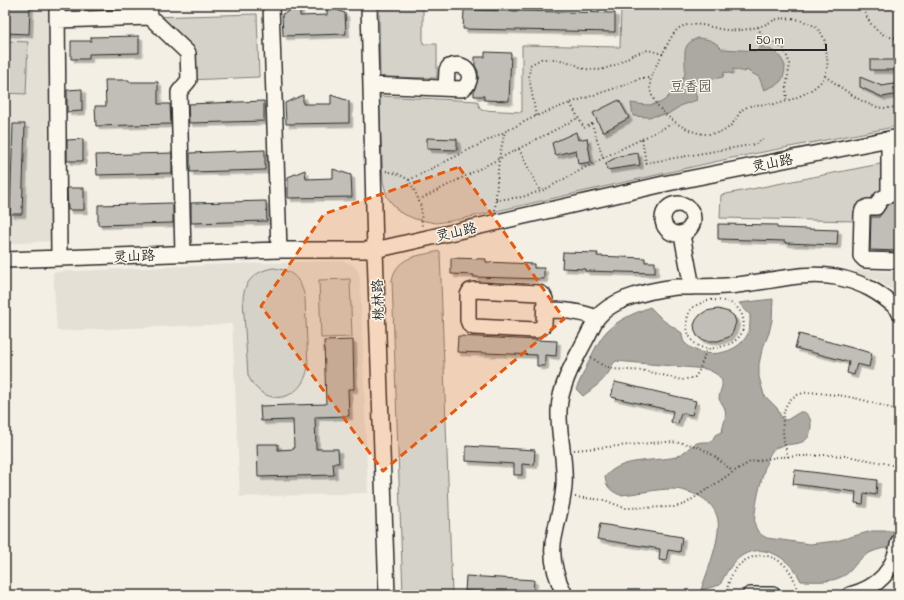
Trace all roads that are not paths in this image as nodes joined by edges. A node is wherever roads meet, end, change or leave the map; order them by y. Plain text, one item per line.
1 (271, 5) edge
2 (369, 5) edge
3 (149, 11) edge
4 (57, 12) edge
5 (371, 85) junction
6 (446, 88) dead end
7 (894, 138) edge
8 (894, 164) edge
9 (668, 183) junction
10 (674, 204) junction
11 (682, 235) junction
12 (279, 250) junction
13 (375, 250) junction
14 (183, 254) junction
15 (59, 258) junction
16 (5, 260) edge
17 (899, 261) edge
18 (692, 287) junction
19 (545, 310) junction
20 (899, 312) edge
21 (597, 318) junction
22 (898, 547) edge
23 (387, 595) edge
24 (566, 595) edge
25 (850, 595) edge

1 - 12 street
2 - 5 street, 桃林路
3 - 4 street
3 - 14 street
4 - 15 street
5 - 6 street
5 - 13 street, 桃林路
7 - 8 street
7 - 9 street, 灵山路
8 - 17 street
9 - 10 street
9 - 13 street, 灵山路
10 - 11 street
10 - 11 street
11 - 18 street
12 - 13 street, 灵山路
12 - 14 street, 灵山路
13 - 23 street, 桃林路
14 - 15 street, 灵山路
15 - 16 street, 灵山路
18 - 20 street
18 - 21 street
19 - 19 street
19 - 21 street
21 - 24 street
22 - 25 street

